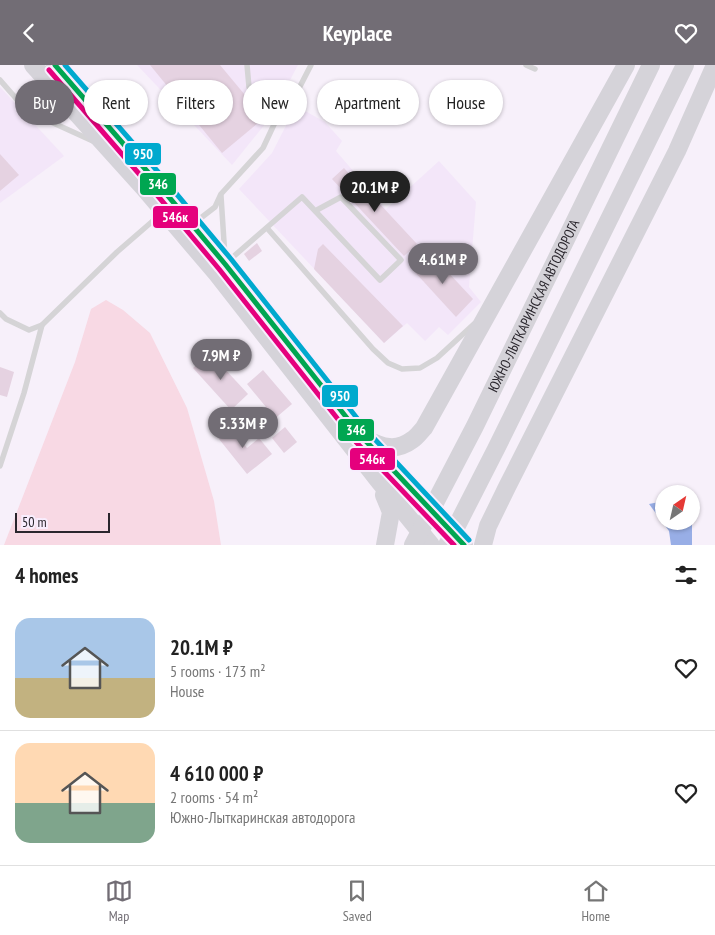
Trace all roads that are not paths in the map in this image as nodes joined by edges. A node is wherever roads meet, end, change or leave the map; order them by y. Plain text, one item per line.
1 (33, 65) edge
2 (55, 65) edge
3 (248, 65) edge
4 (311, 65) edge
5 (526, 65) edge
6 (626, 65) edge
7 (651, 65) edge
8 (685, 65) edge
9 (715, 65) edge
10 (535, 69) dead end
11 (0, 80) edge
12 (249, 80) edge
13 (303, 80) edge
14 (274, 125) edge
15 (109, 149) junction
16 (221, 194) junction
17 (164, 211) junction
18 (315, 211) junction
19 (192, 225) junction
20 (267, 228) junction
21 (225, 264) junction
22 (0, 313) edge
23 (478, 320) dead end
24 (42, 325) junction
25 (362, 437) junction
26 (0, 466) edge
27 (378, 480) junction
28 (385, 545) edge
29 (413, 545) edge
30 (431, 545) edge
31 (447, 545) edge
32 (464, 545) edge
33 (483, 545) edge

1 - 15 main road
2 - 19 main road
3 - 12 lane
4 - 13 lane
5 - 10 lane
6 - 25 main road
7 - 29 main road, ЮЖНО-ЛЫТКАРИНСКАЯ АВТОДОРОГА
8 - 31 main road, ЮЖНО-ЛЫТКАРИНСКАЯ АВТОДОРОГА
9 - 33 main road
11 - 15 lane
14 - 16 lane
15 - 17 main road
16 - 19 lane
16 - 21 lane
17 - 24 lane
17 - 27 main road
18 - 18 lane
18 - 20 lane
19 - 21 main road
20 - 21 lane
20 - 23 lane
21 - 25 main road
22 - 24 lane
24 - 26 lane
25 - 32 main road
27 - 28 main road
27 - 30 main road

